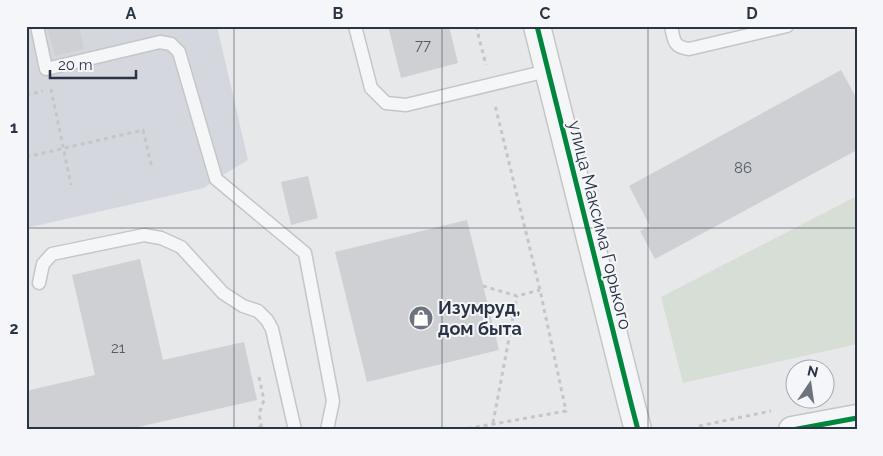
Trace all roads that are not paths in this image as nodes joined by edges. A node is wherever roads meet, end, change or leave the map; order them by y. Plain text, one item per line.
1 (37, 26) edge
2 (355, 26) edge
3 (537, 26) edge
4 (671, 26) edge
5 (787, 26) edge
6 (547, 70) junction
7 (39, 282) dead end
8 (857, 418) edge
9 (802, 429) edge
10 (295, 430) edge
11 (327, 430) edge
12 (638, 430) edge

1 - 11 lane
2 - 6 lane
3 - 6 street, улица Максима Горького
4 - 5 lane
6 - 12 street, улица Максима Горького
7 - 10 lane
8 - 9 street

